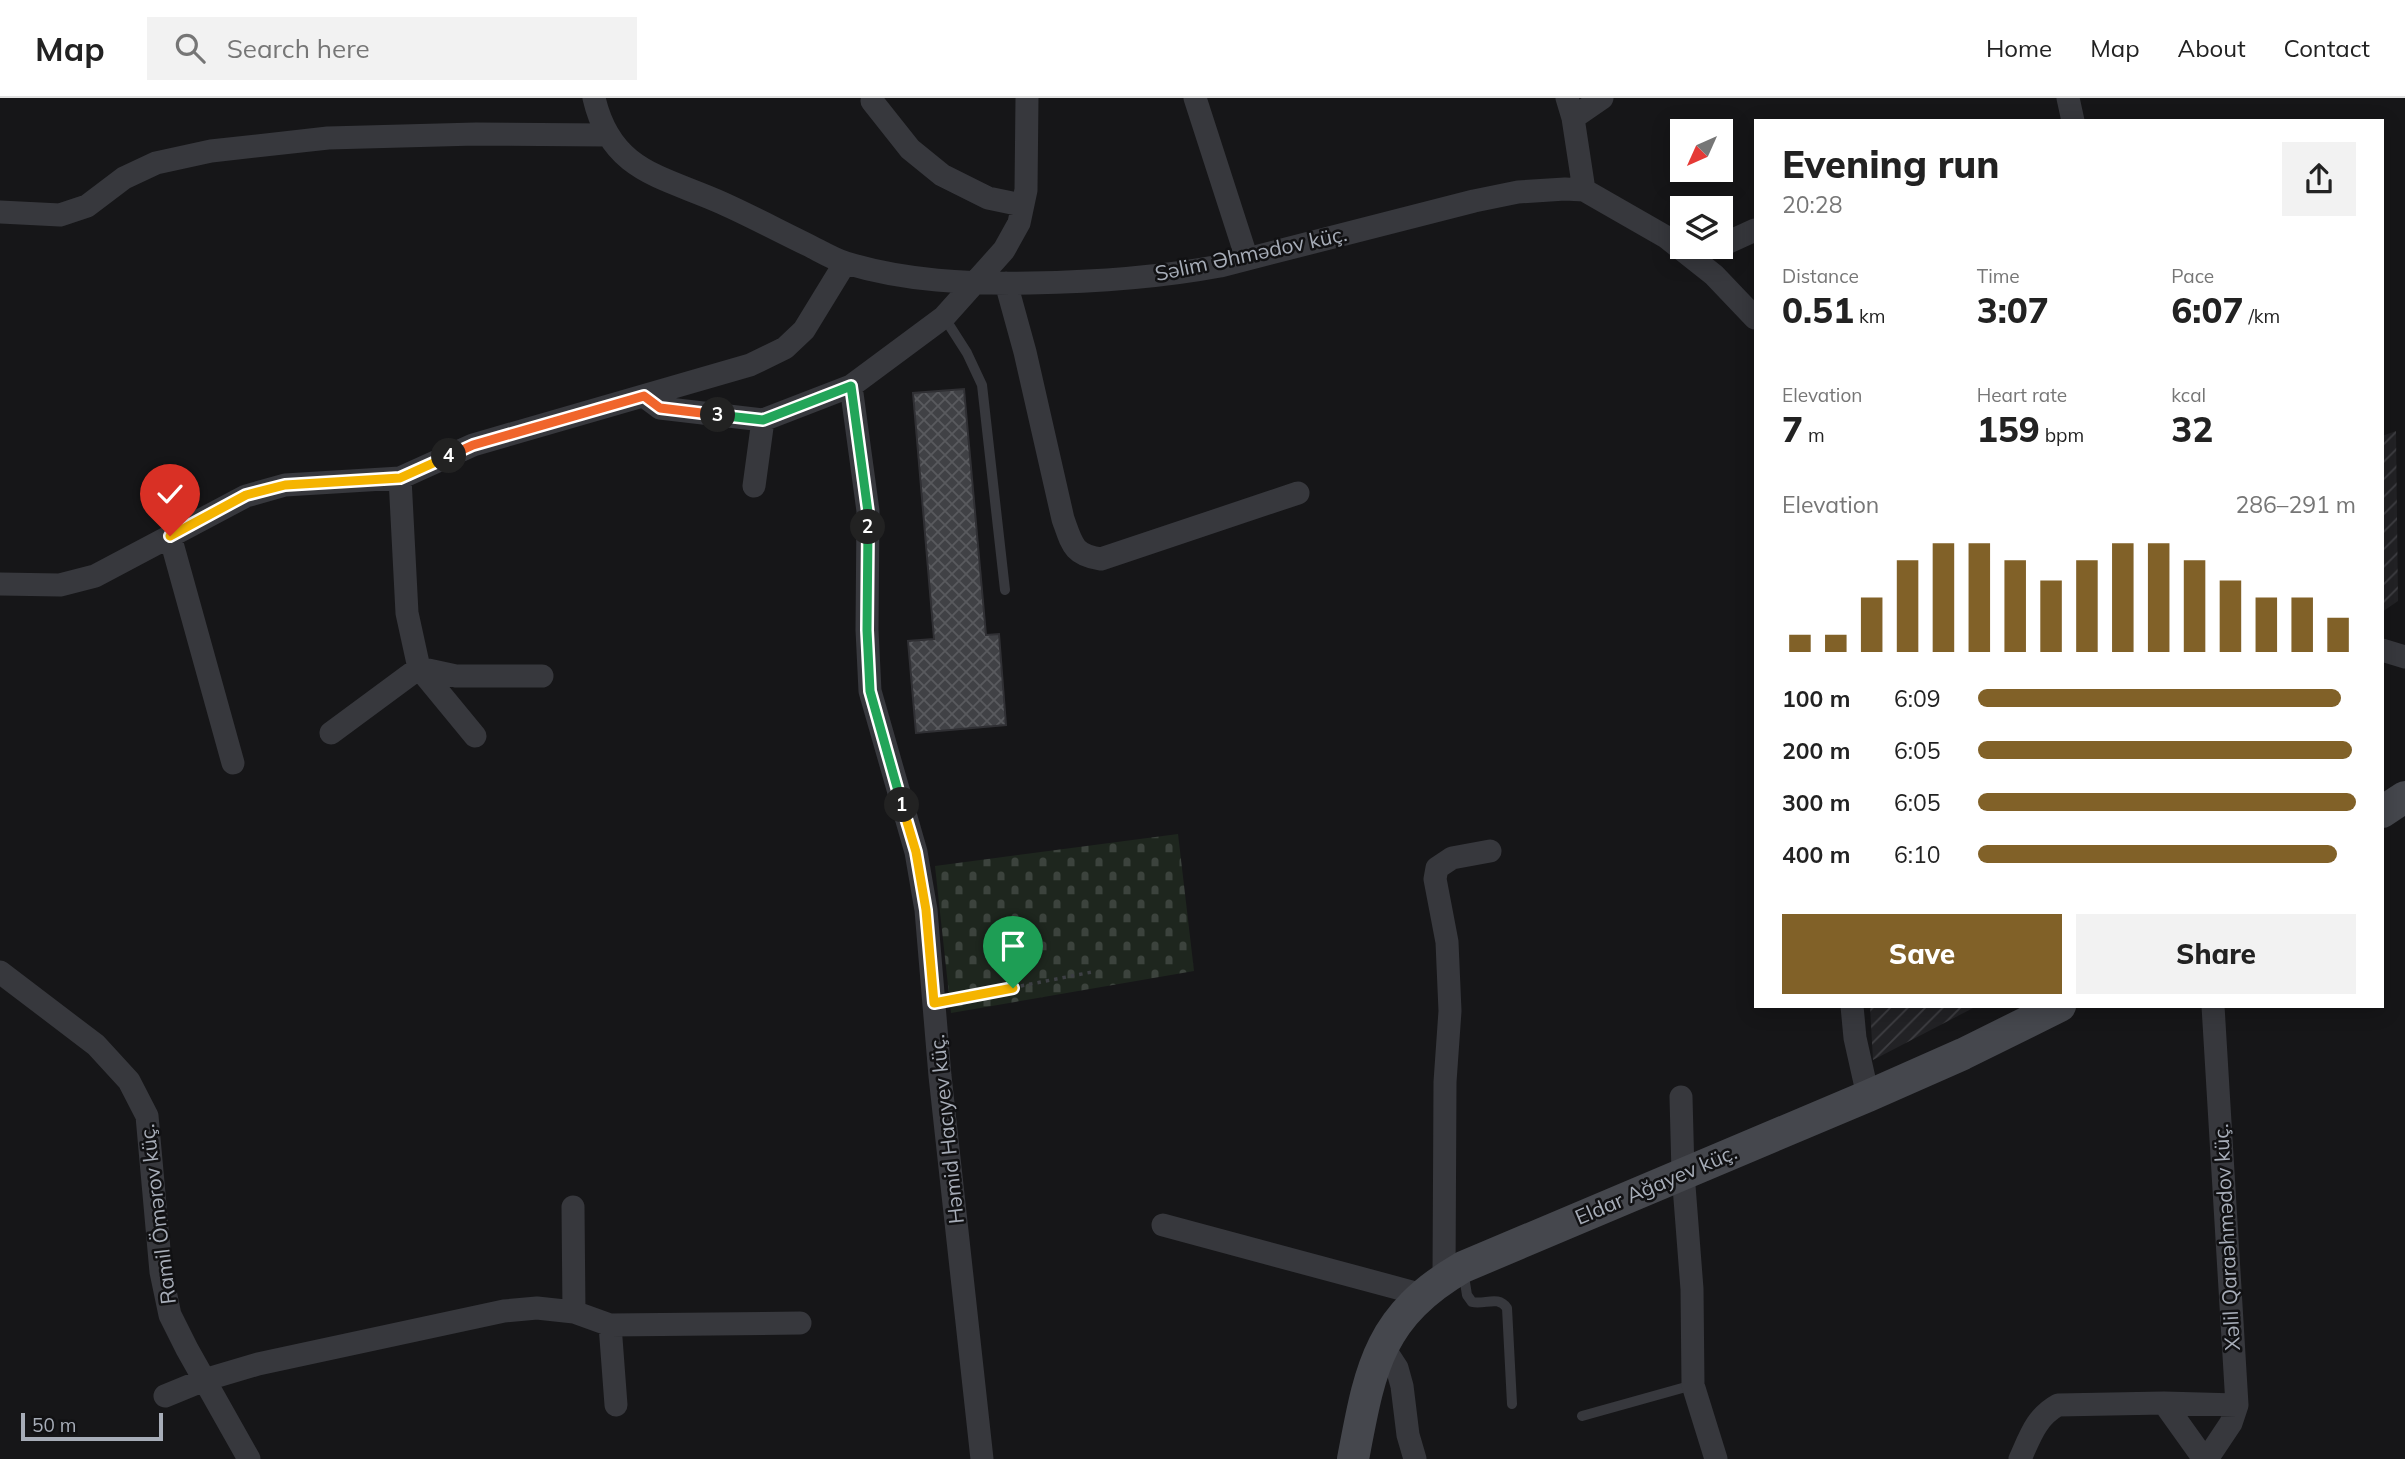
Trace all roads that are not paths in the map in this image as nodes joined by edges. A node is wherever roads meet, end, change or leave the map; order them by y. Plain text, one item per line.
1 (594, 98) edge
2 (1027, 98) edge
3 (1195, 98) edge
4 (1602, 98) edge
5 (2068, 98) edge
6 (872, 101) dead end
7 (1570, 108) edge
8 (2073, 119) edge
9 (607, 135) junction
10 (1584, 190) junction
11 (1022, 205) junction
12 (0, 212) edge
13 (1754, 230) edge
14 (1733, 240) edge
15 (1247, 259) junction
16 (1696, 260) joint
17 (845, 263) junction
18 (972, 284) junction
19 (1006, 284) junction
20 (944, 317) junction
21 (1754, 317) edge
22 (851, 386) junction
23 (644, 396) junction
24 (763, 420) junction
25 (400, 478) junction
26 (754, 486) dead end
27 (1298, 493) dead end
28 (170, 536) junction
29 (0, 584) edge
30 (1006, 590) dead end
31 (2384, 651) edge
32 (2405, 657) edge
33 (419, 668) junction
34 (542, 676) dead end
35 (331, 733) dead end
36 (475, 737) dead end
37 (233, 763) dead end
38 (2405, 797) edge
39 (2384, 811) edge
40 (1490, 850) dead end
41 (0, 972) edge
42 (1852, 1008) edge
43 (2056, 1008) edge
44 (2213, 1008) edge
45 (1868, 1096) junction
46 (1681, 1097) dead end
47 (1683, 1173) junction
48 (573, 1207) dead end
49 (1163, 1226) dead end
50 (1443, 1280) junction
51 (574, 1312) junction
52 (800, 1323) dead end
53 (610, 1325) junction
54 (1382, 1345) junction
55 (204, 1380) junction
56 (1693, 1385) junction
57 (165, 1396) dead end
58 (2164, 1403) junction
59 (1512, 1404) dead end
60 (616, 1405) dead end
61 (2237, 1405) junction
62 (1582, 1416) dead end
63 (249, 1459) edge
64 (982, 1459) edge
65 (1353, 1459) edge
66 (1415, 1459) edge
67 (1716, 1459) edge
68 (2020, 1459) edge
69 (2206, 1459) edge

1 - 9 street, Səlim Əhmədov küç.
2 - 11 street
3 - 15 street
4 - 7 street
5 - 8 street
6 - 11 street
7 - 10 street
9 - 12 street
9 - 17 street, Səlim Əhmədov küç.
10 - 15 street, Səlim Əhmədov küç.
10 - 16 street, Səlim Əhmədov küç.
11 - 18 street
13 - 14 street
15 - 19 street, Səlim Əhmədov küç.
16 - 21 street, Səlim Əhmədov küç.
17 - 18 street, Səlim Əhmədov küç.
17 - 23 street
18 - 19 street, Səlim Əhmədov küç.
18 - 20 street
19 - 27 street
20 - 22 street
20 - 30 lane
22 - 24 street
22 - 64 street, Həmid Hacıyev küç.
23 - 24 street
23 - 25 street
24 - 26 street
25 - 28 street
25 - 33 street
28 - 29 street
28 - 37 street
31 - 32 street
33 - 34 street
33 - 35 street
33 - 36 street
38 - 39 main road
40 - 50 street
41 - 55 street, Ramil Ömərov küç.
42 - 45 street
43 - 45 main road, Eldar Ağayev küç.
44 - 61 street, Xəlil Qaraəhmədov küç.
45 - 47 main road, Eldar Ağayev küç.
46 - 47 street
47 - 50 main road, Eldar Ağayev küç.
47 - 56 street
48 - 51 street
49 - 50 street
50 - 54 main road, Eldar Ağayev küç.
50 - 59 lane
51 - 53 street
51 - 55 street
52 - 53 street
53 - 60 street
54 - 65 main road, Eldar Ağayev küç.
54 - 66 street
55 - 57 street
55 - 63 street, Ramil Ömərov küç.
56 - 62 lane
56 - 67 street
58 - 61 street
58 - 68 street
58 - 69 street
61 - 69 street, Xəlil Qaraəhmədov küç.

